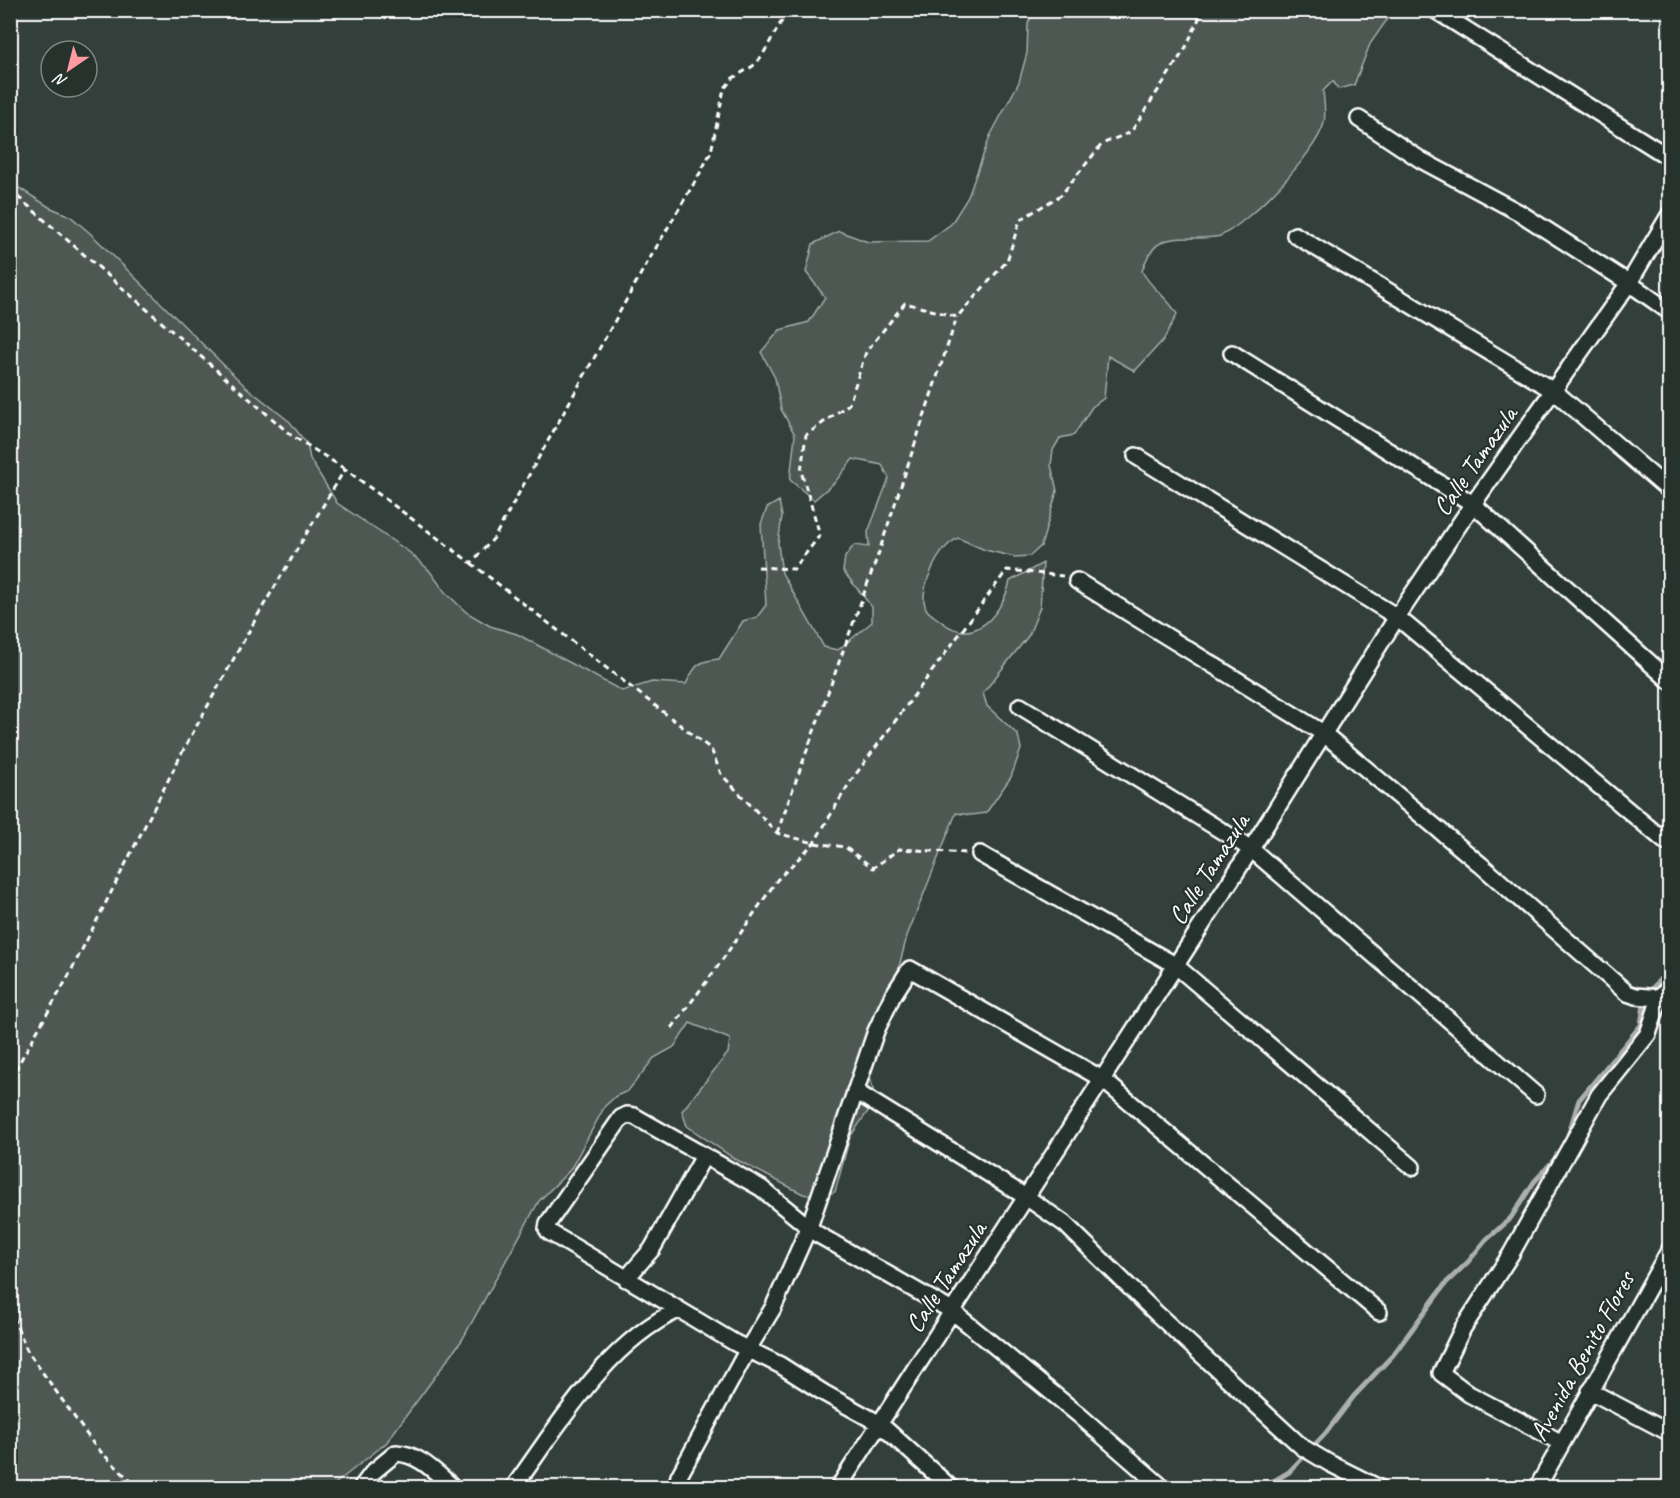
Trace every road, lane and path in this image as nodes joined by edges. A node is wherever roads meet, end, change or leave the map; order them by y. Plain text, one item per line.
1 (788, 10) edge
2 (1203, 10) edge
3 (1435, 10) edge
4 (1359, 119) dead end
5 (1670, 158) edge
6 (10, 190) edge
7 (1670, 214) edge
8 (1296, 235) dead end
9 (1629, 283) junction
10 (1670, 312) edge
11 (957, 317) junction
12 (1232, 353) dead end
13 (1554, 391) junction
14 (1136, 456) dead end
15 (345, 469) junction
16 (1670, 491) edge
17 (1473, 504) junction
18 (471, 563) junction
19 (758, 567) dead end
20 (1077, 581) joint
21 (1397, 617) junction
22 (1670, 681) edge
23 (1020, 706) dead end
24 (1323, 733) junction
25 (777, 833) junction
26 (1666, 842) dead end
27 (814, 843) junction
28 (1251, 849) junction
29 (980, 854) joint
30 (1175, 965) junction
31 (1665, 992) edge
32 (672, 1028) dead end
33 (10, 1079) edge
34 (1102, 1079) junction
35 (855, 1091) junction
36 (1536, 1095) dead end
37 (704, 1156) junction
38 (1412, 1167) dead end
39 (1026, 1197) junction
40 (809, 1227) junction
41 (1670, 1249) edge
42 (626, 1279) junction
43 (10, 1307) edge
44 (678, 1310) junction
45 (952, 1311) junction
46 (1379, 1312) dead end
47 (748, 1349) junction
48 (1590, 1391) junction
49 (880, 1424) junction
50 (1670, 1433) edge
51 (1562, 1443) junction
52 (1368, 1485) edge
53 (138, 1488) edge
54 (361, 1488) edge
55 (454, 1488) edge
56 (513, 1488) edge
57 (676, 1488) edge
58 (838, 1488) edge
59 (951, 1488) edge
60 (1162, 1488) edge
61 (1537, 1488) edge

1 - 18 path
2 - 11 path
3 - 5 street
4 - 9 street
6 - 15 path
7 - 9 street, Calle Tamazula
8 - 13 street
9 - 10 street
9 - 13 street, Calle Tamazula
11 - 19 path
11 - 25 path
12 - 17 street
13 - 16 street
13 - 17 street, Calle Tamazula
14 - 21 street
15 - 18 path
15 - 33 path
17 - 21 street, Calle Tamazula
17 - 22 street
18 - 25 path
20 - 24 street
20 - 27 path
21 - 24 street, Calle Tamazula
21 - 26 street
23 - 28 street
24 - 28 street, Calle Tamazula
24 - 31 street
25 - 27 path
27 - 29 path
27 - 32 path
28 - 30 street, Calle Tamazula
28 - 36 street
29 - 30 street
30 - 34 street, Calle Tamazula
30 - 38 street
31 - 51 street
34 - 35 street
34 - 39 street, Calle Tamazula
34 - 46 street
35 - 39 street
35 - 40 street
37 - 40 street
37 - 42 street
37 - 42 street
39 - 45 street, Calle Tamazula
39 - 52 street
40 - 45 street
40 - 47 street
41 - 48 street, Avenida Benito Flores
42 - 44 street
43 - 53 path
44 - 47 street
44 - 56 street
45 - 49 street, Calle Tamazula
45 - 60 street
47 - 49 street
47 - 57 street
48 - 50 street
48 - 51 street, Avenida Benito Flores
49 - 58 street, Calle Tamazula
49 - 59 street
51 - 61 street, Avenida Benito Flores
54 - 55 street

